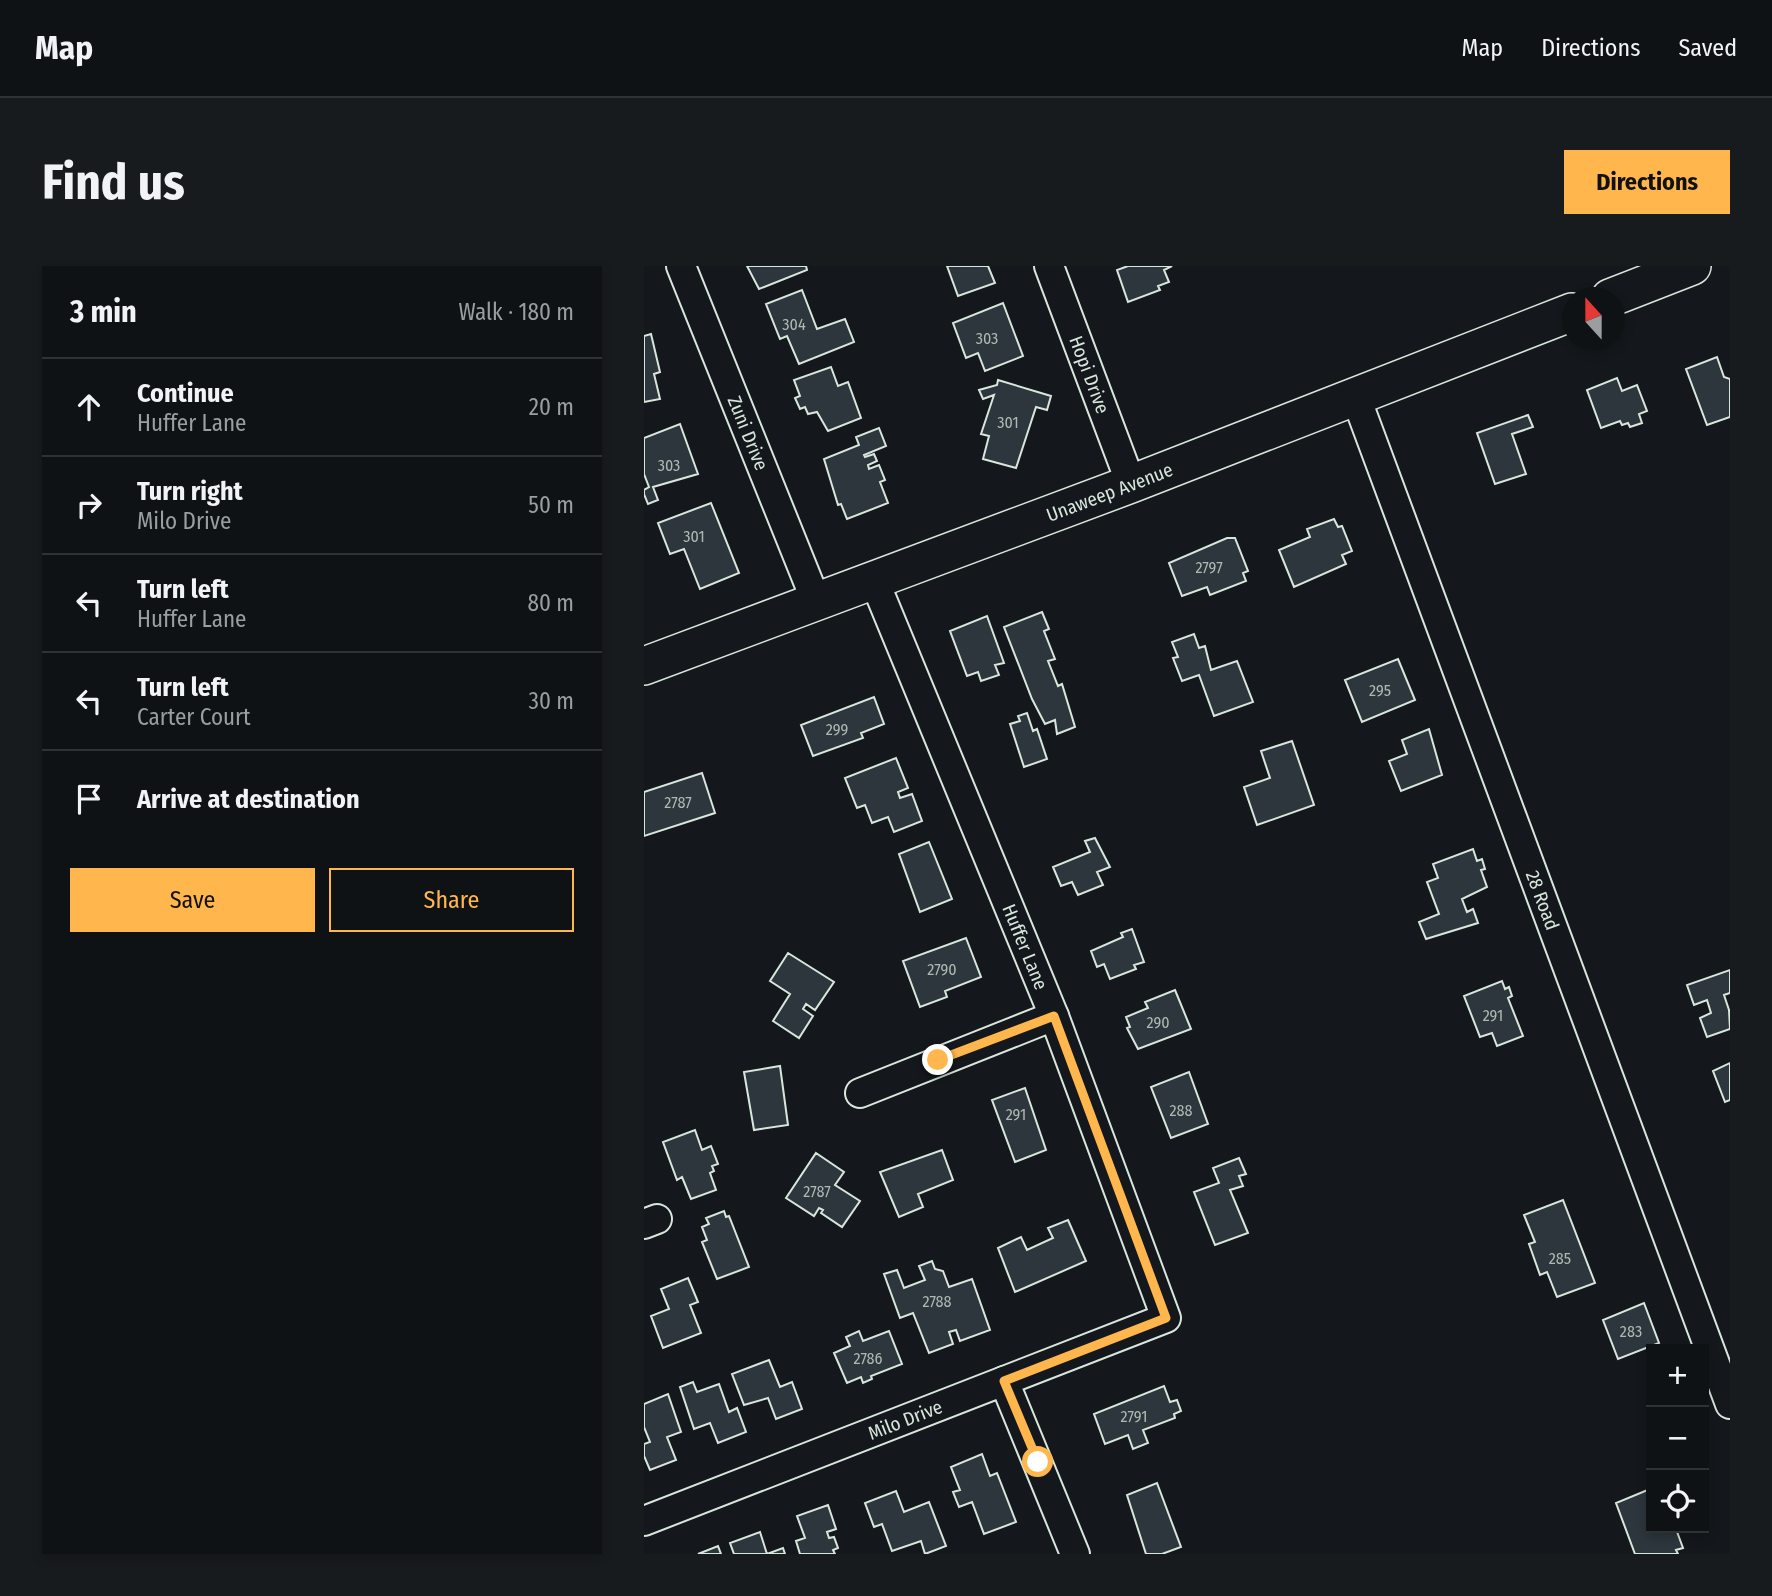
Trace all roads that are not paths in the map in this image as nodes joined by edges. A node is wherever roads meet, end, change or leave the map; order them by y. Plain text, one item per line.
1 (681, 266) edge
2 (1049, 266) edge
3 (1692, 266) edge
4 (1625, 292) edge
5 (1562, 316) edge
6 (1355, 395) junction
7 (1131, 484) junction
8 (874, 580) junction
9 (816, 601) junction
10 (644, 666) edge
11 (1054, 1016) junction
12 (860, 1093) dead end
13 (1166, 1318) joint
14 (1004, 1381) junction
15 (1730, 1404) edge
16 (644, 1521) edge
17 (1075, 1554) edge

1 - 9 street, Zuni Drive
2 - 7 street, Hopi Drive
3 - 4 main road
5 - 6 main road, Unaweep Avenue
6 - 7 main road, Unaweep Avenue
6 - 15 street, 28 Road
7 - 8 main road, Unaweep Avenue
8 - 9 main road, Unaweep Avenue
8 - 11 street, Huffer Lane
9 - 10 main road, Unaweep Avenue
11 - 12 street
11 - 13 street, Huffer Lane
13 - 14 street, Milo Drive
14 - 16 street, Milo Drive
14 - 17 street

